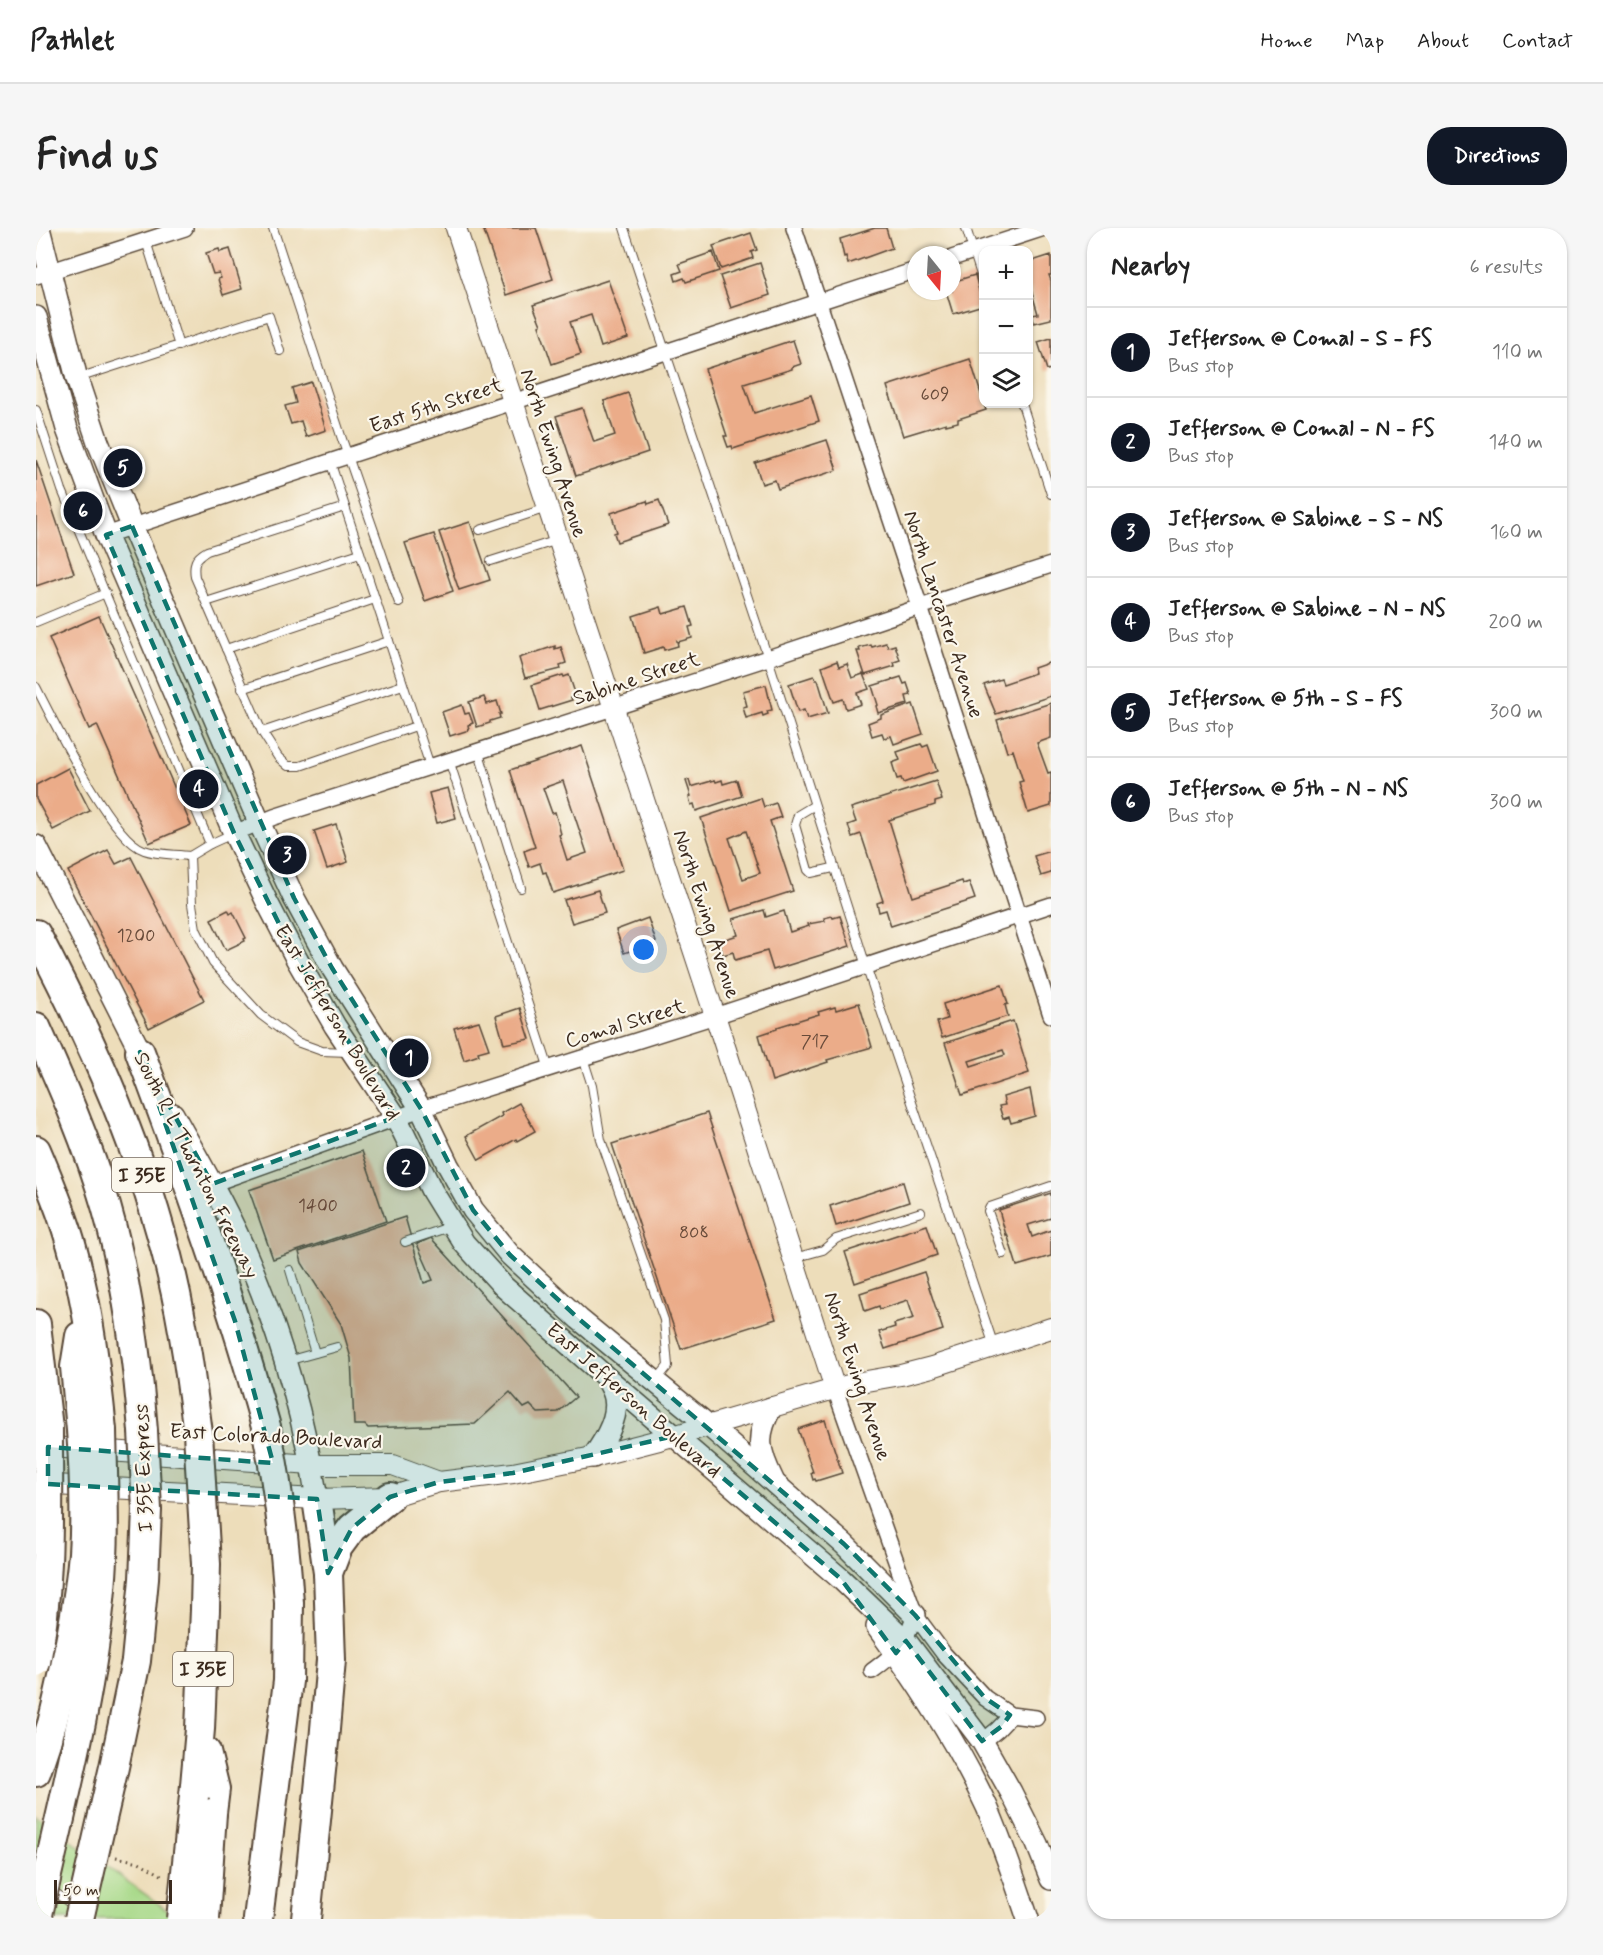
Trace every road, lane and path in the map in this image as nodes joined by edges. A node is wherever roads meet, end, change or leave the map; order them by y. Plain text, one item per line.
1 (39, 228) edge
2 (185, 228) edge
3 (273, 228) edge
4 (456, 228) edge
5 (624, 228) edge
6 (794, 228) edge
7 (966, 228) edge
8 (1044, 228) edge
9 (146, 241) junction
10 (973, 251) junction
11 (961, 255) edge
12 (979, 269) edge
13 (907, 273) edge
14 (43, 274) edge
15 (818, 302) junction
16 (36, 317) edge
17 (179, 346) junction
18 (280, 351) dead end
19 (665, 352) junction
20 (77, 379) junction
21 (512, 402) junction
22 (1023, 408) edge
23 (36, 410) edge
24 (348, 455) junction
25 (330, 461) junction
26 (1051, 494) edge
27 (345, 507) junction
28 (547, 508) junction
29 (132, 526) junction
30 (480, 530) dead end
31 (106, 535) junction
32 (558, 540) junction
33 (360, 553) junction
34 (491, 561) dead end
35 (1051, 565) edge
36 (106, 593) junction
37 (375, 599) junction
38 (206, 602) junction
39 (399, 603) dead end
40 (920, 607) junction
41 (36, 622) edge
42 (389, 641) junction
43 (226, 649) junction
44 (768, 658) junction
45 (403, 685) junction
46 (36, 687) edge
47 (242, 689) junction
48 (613, 708) junction
49 (416, 726) junction
50 (262, 732) junction
51 (478, 750) junction
52 (449, 760) junction
53 (430, 766) junction
54 (813, 806) junction
55 (259, 822) junction
56 (234, 833) junction
57 (210, 843) junction
58 (36, 846) edge
59 (190, 856) junction
60 (833, 868) junction
61 (521, 888) dead end
62 (1051, 905) edge
63 (1019, 916) junction
64 (36, 934) edge
65 (866, 966) junction
66 (1051, 1015) edge
67 (715, 1017) junction
68 (36, 1027) edge
69 (140, 1052) junction
70 (353, 1052) junction
71 (583, 1058) junction
72 (549, 1069) junction
73 (421, 1109) junction
74 (396, 1117) junction
75 (36, 1149) edge
76 (212, 1184) junction
77 (1051, 1186) edge
78 (921, 1212) dead end
79 (453, 1225) junction
80 (405, 1242) dead end
81 (1003, 1254) dead end
82 (794, 1258) junction
83 (290, 1270) dead end
84 (36, 1324) edge
85 (1051, 1328) edge
86 (337, 1347) dead end
87 (995, 1347) junction
88 (315, 1353) junction
89 (286, 1362) junction
90 (607, 1378) junction
91 (655, 1382) junction
92 (835, 1389) junction
93 (771, 1408) junction
94 (708, 1425) junction
95 (92, 1430) junction
96 (674, 1436) junction
97 (42, 1437) edge
98 (592, 1457) junction
99 (312, 1465) junction
100 (439, 1482) junction
101 (775, 1483) junction
102 (36, 1484) edge
103 (390, 1497) junction
104 (317, 1499) junction
105 (328, 1573) junction
106 (915, 1615) junction
107 (901, 1647) junction
108 (36, 1662) edge
109 (872, 1671) dead end
110 (1010, 1715) junction
111 (1036, 1718) dead end
112 (981, 1741) junction
113 (36, 1772) edge
114 (203, 1804) junction
115 (116, 1857) dead end
116 (169, 1879) dead end
117 (1051, 1879) edge
118 (36, 1880) edge
119 (307, 1906) edge
120 (84, 1918) edge
121 (37, 1919) edge
122 (181, 1919) edge
123 (205, 1919) edge
124 (258, 1919) edge
125 (1028, 1919) edge

1 - 14 main road, East Jefferson Boulevard
2 - 9 street
3 - 24 lane
4 - 21 street, North Ewing Avenue
5 - 19 lane
6 - 15 street, North Lancaster Avenue
7 - 10 lane
8 - 10 street
9 - 14 street
9 - 17 lane
10 - 11 street
10 - 12 lane
13 - 15 street, East 5th Street
14 - 20 main road, East Jefferson Boulevard
15 - 19 street, East 5th Street
15 - 40 street, North Lancaster Avenue
16 - 31 main road, East Jefferson Boulevard
17 - 18 lane
17 - 20 lane
19 - 21 street, East 5th Street
19 - 44 lane
20 - 29 main road, East Jefferson Boulevard
21 - 24 street, East 5th Street
21 - 28 street, North Ewing Avenue
22 - 26 lane
23 - 36 lane
24 - 25 street, East 5th Street
24 - 39 lane
25 - 27 lane
25 - 29 street, East 5th Street
27 - 33 lane
27 - 38 lane
28 - 30 lane
28 - 32 street, North Ewing Avenue
29 - 31 street, East 5th Street
29 - 55 main road, East Jefferson Boulevard
31 - 56 main road, East Jefferson Boulevard
32 - 34 lane
32 - 48 street, North Ewing Avenue
33 - 37 lane
33 - 38 lane
35 - 40 street, Sabine Street
36 - 41 lane
36 - 57 lane
37 - 42 lane
37 - 43 lane
38 - 43 lane
40 - 44 street, Sabine Street
40 - 63 street, North Lancaster Avenue
42 - 45 lane
42 - 47 lane
43 - 47 lane
44 - 48 street, Sabine Street
44 - 54 lane
45 - 49 lane
45 - 50 lane
46 - 59 lane
47 - 50 lane
48 - 51 street, Sabine Street
48 - 67 street, North Ewing Avenue
49 - 50 lane
49 - 53 lane
51 - 52 street, Sabine Street
51 - 61 lane
52 - 53 street, Sabine Street
52 - 72 lane
53 - 55 street, Sabine Street
54 - 60 lane
54 - 60 lane
55 - 56 street, Sabine Street
55 - 73 main road, East Jefferson Boulevard
56 - 57 lane
56 - 70 main road, East Jefferson Boulevard
57 - 59 lane
58 - 69 main road, South R L Thornton Freeway
59 - 70 lane
60 - 65 lane
62 - 63 street, Comal Street
63 - 65 street, Comal Street
63 - 66 street, North Lancaster Avenue
64 - 114 highway, South R L Thornton Freeway / I 35E, bridge
65 - 67 street, Comal Street
65 - 87 lane
67 - 71 street, Comal Street
67 - 82 street, North Ewing Avenue
68 - 120 highway, I 35E Express, bridge
69 - 76 main road, South R L Thornton Freeway
69 - 124 highway, bridge
70 - 74 main road, East Jefferson Boulevard
71 - 72 street, Comal Street
71 - 91 lane
72 - 73 street, Comal Street
73 - 74 street, Comal Street
73 - 91 main road, East Jefferson Boulevard
74 - 76 street, Comal Street
74 - 79 main road, East Jefferson Boulevard
75 - 95 highway
76 - 89 main road, South R L Thornton Freeway
77 - 81 lane
78 - 82 lane
79 - 80 lane
79 - 90 main road, East Jefferson Boulevard
82 - 92 street, North Ewing Avenue
83 - 88 lane
84 - 97 highway
85 - 87 street, East Colorado Boulevard
86 - 88 lane
87 - 92 street, East Colorado Boulevard
88 - 89 lane
89 - 99 main road, South R L Thornton Freeway
90 - 96 main road, East Jefferson Boulevard
90 - 98 main road
91 - 94 main road, East Jefferson Boulevard
92 - 93 street, East Colorado Boulevard
92 - 106 street, North Ewing Avenue
93 - 94 street, East Colorado Boulevard
93 - 101 main road
94 - 96 street, East Colorado Boulevard
94 - 101 main road, East Jefferson Boulevard
95 - 113 highway, bridge
95 - 121 highway, bridge
96 - 98 street, East Colorado Boulevard
96 - 107 main road, East Jefferson Boulevard
97 - 99 street, East Colorado Boulevard
97 - 108 highway, bridge
98 - 100 street, East Colorado Boulevard
99 - 100 street, East Colorado Boulevard
99 - 104 main road, South R L Thornton Freeway
100 - 103 street, East Colorado Boulevard
101 - 106 main road, East Jefferson Boulevard
102 - 104 street, East Colorado Boulevard
103 - 104 street, East Colorado Boulevard
103 - 105 highway
104 - 105 highway
105 - 119 highway
106 - 107 street
106 - 110 street, North Ewing Avenue
107 - 109 street
107 - 112 main road
107 - 125 main road
110 - 111 street, North Ewing Avenue
110 - 112 street
112 - 117 main road
114 - 122 highway, South R L Thornton Freeway / I 35E, bridge
114 - 123 highway, bridge
115 - 116 path
118 - 120 lane

